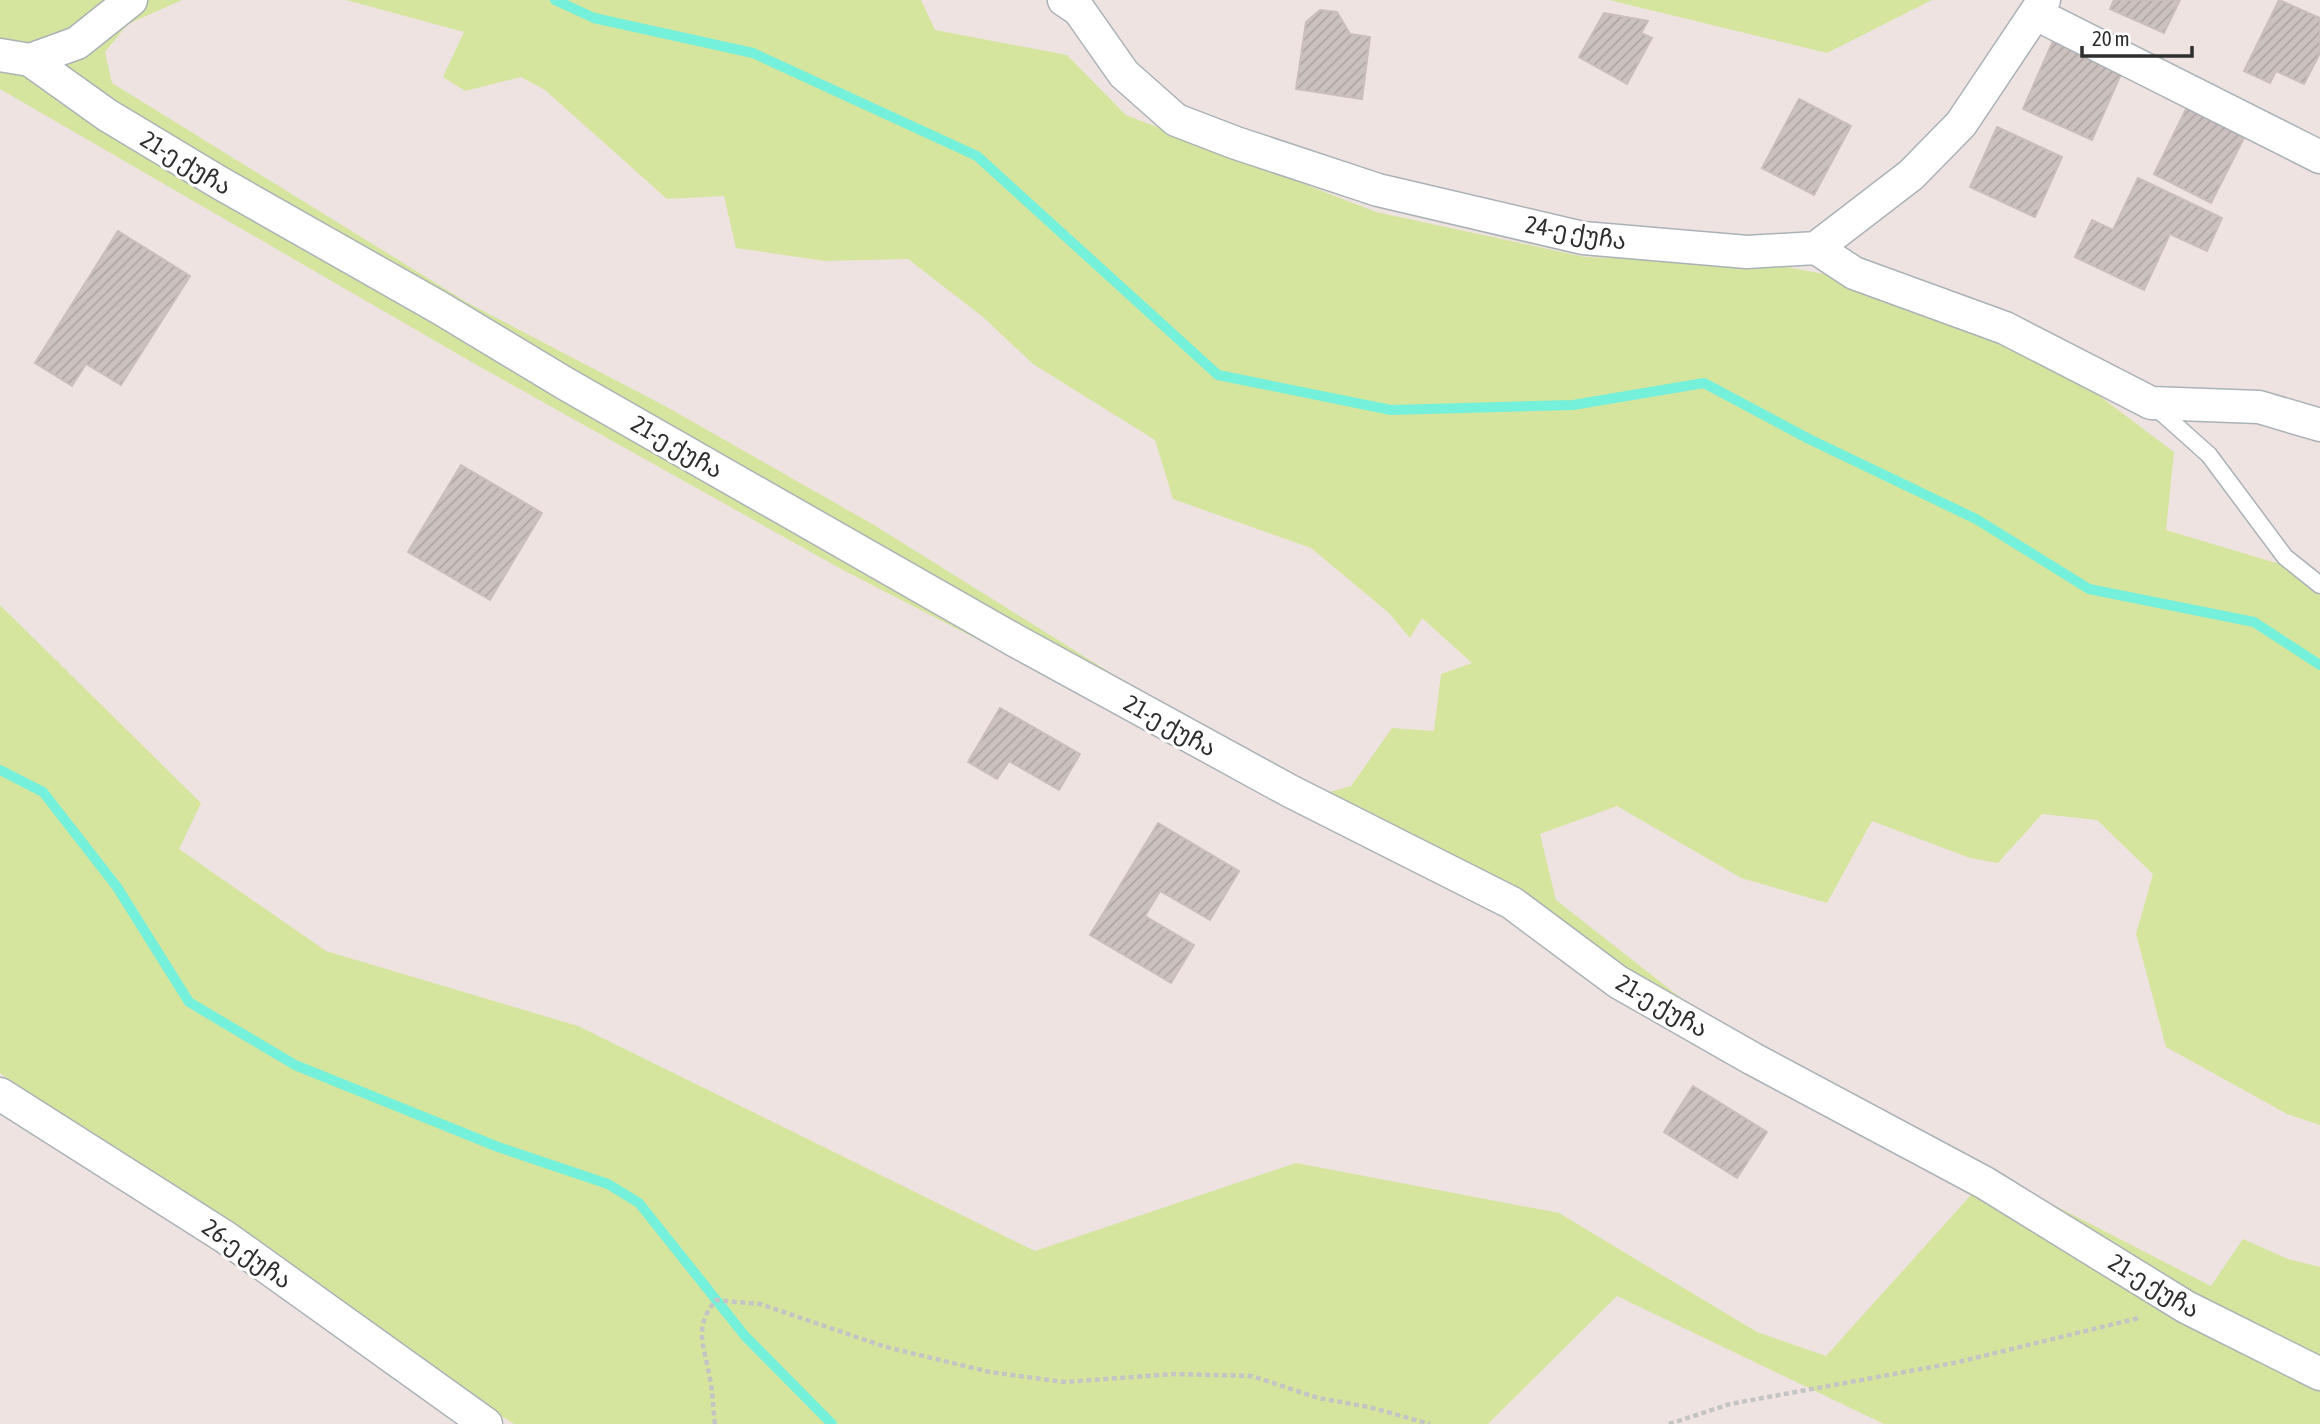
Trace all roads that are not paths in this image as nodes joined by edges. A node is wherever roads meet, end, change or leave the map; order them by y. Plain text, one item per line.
1 (131, 0) edge
2 (1064, 0) edge
3 (2040, 7) edge
4 (15, 58) edge
5 (2320, 157) edge
6 (1816, 248) junction
7 (2151, 403) junction
8 (2320, 425) edge
9 (2320, 585) edge
10 (0, 1094) edge
11 (2320, 1374) edge
12 (486, 1424) edge

1 - 4 street
2 - 6 street, 24-ე ქუჩა
3 - 5 street
3 - 6 street
4 - 11 street, 21-ე ქუჩა
6 - 7 street
7 - 8 street
7 - 9 lane
10 - 12 street, 26-ე ქუჩა

